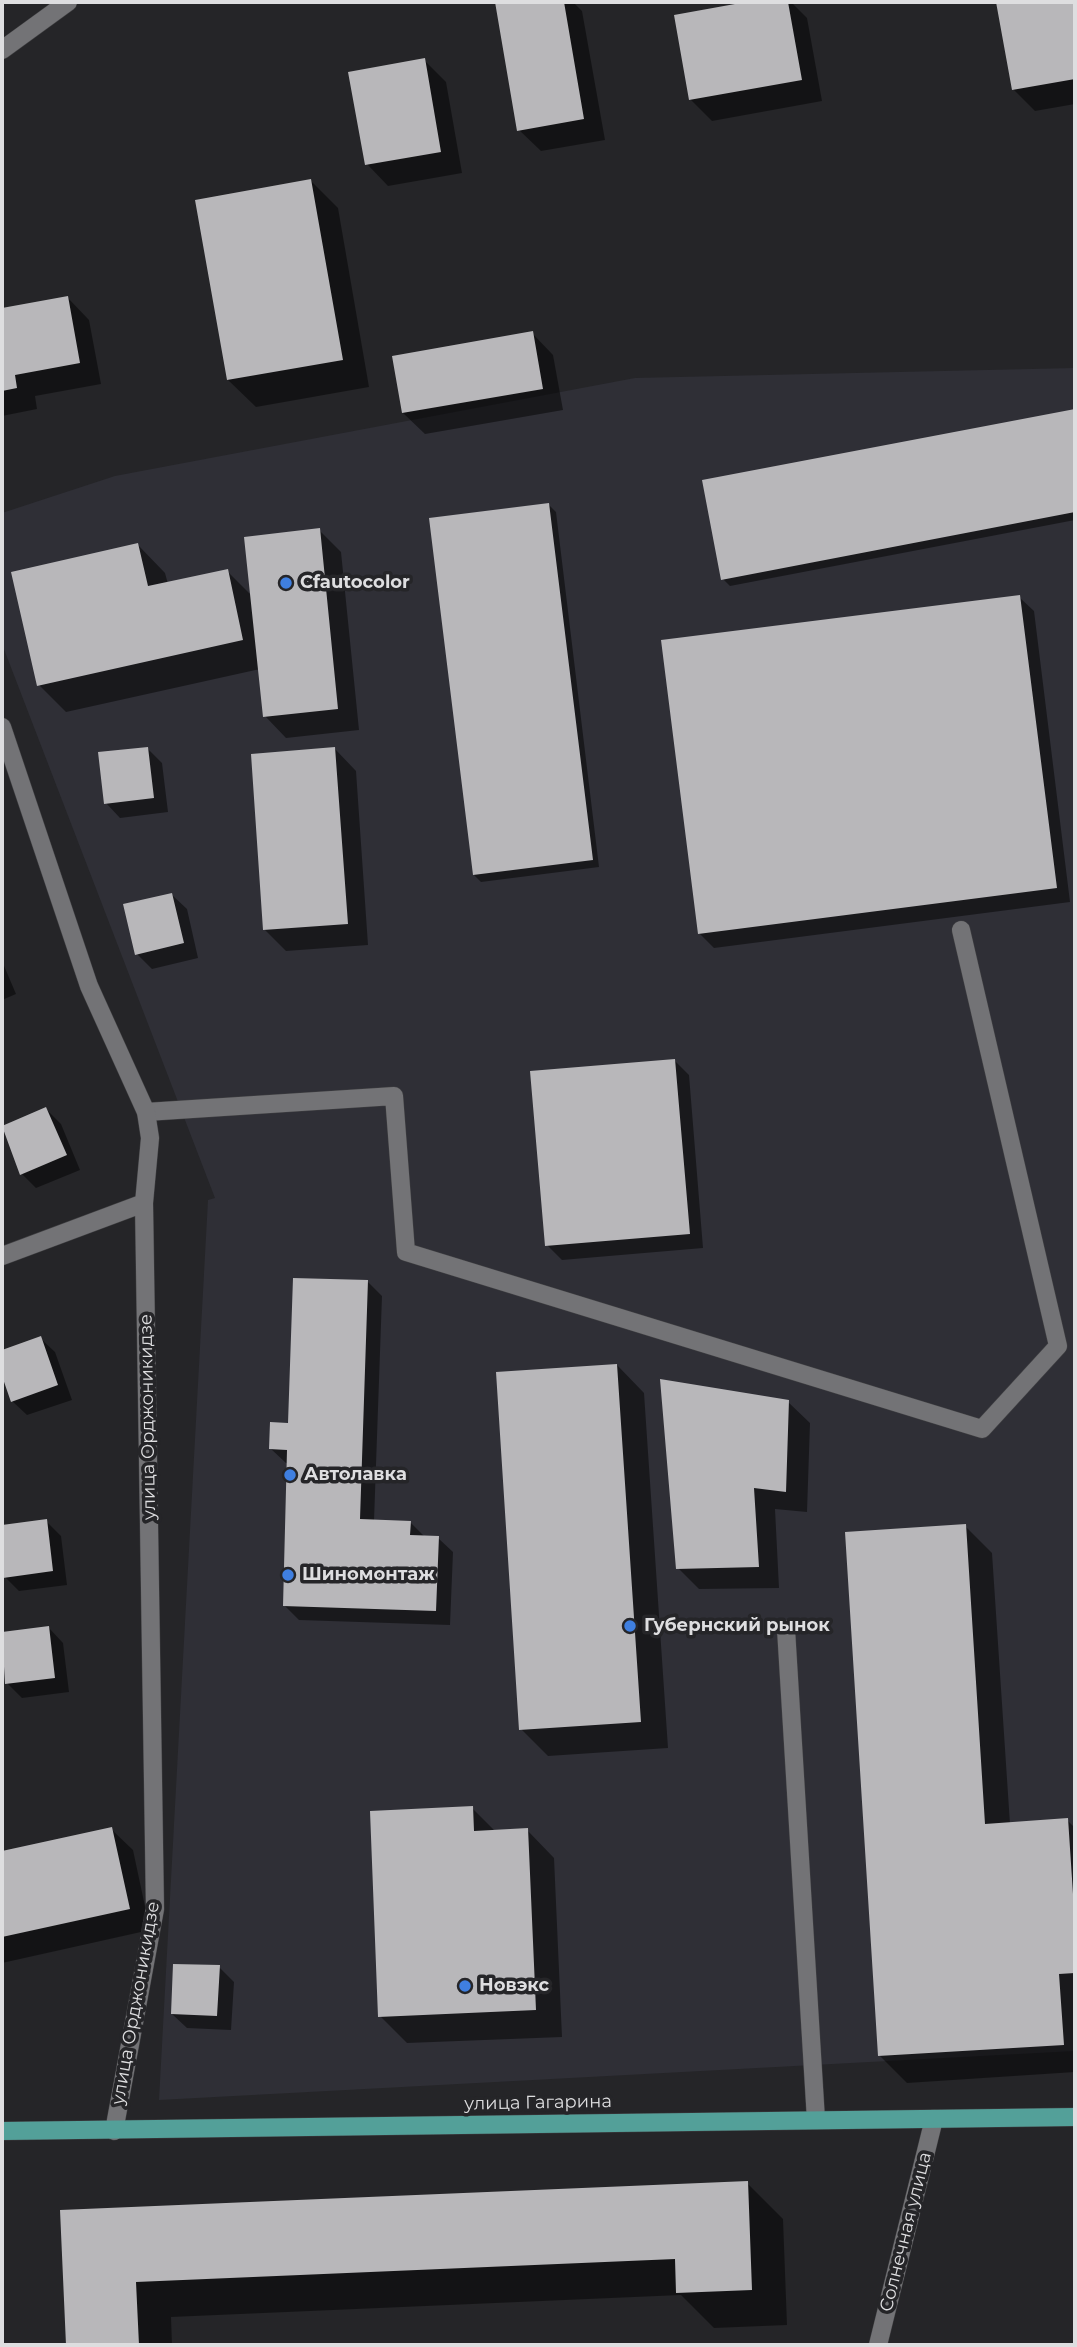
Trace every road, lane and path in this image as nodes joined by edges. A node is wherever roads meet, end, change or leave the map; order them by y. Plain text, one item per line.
1 (68, 2) edge
2 (2, 50) edge
3 (2, 727) edge
4 (961, 930) dead end
5 (146, 1112) junction
6 (144, 1203) junction
7 (2, 1256) edge
8 (786, 1629) dead end
9 (1075, 2117) edge
10 (934, 2119) junction
11 (816, 2120) junction
12 (2, 2131) edge
13 (114, 2131) junction
14 (878, 2345) edge

1 - 2 street
3 - 5 street, улица Орджоникидзе
4 - 5 street
5 - 6 street, улица Орджоникидзе
6 - 7 street
6 - 13 street, улица Орджоникидзе
8 - 11 street
9 - 10 main road, улица Гагарина
10 - 11 main road, улица Гагарина
10 - 14 street, Солнечная улица
11 - 13 main road, улица Гагарина
12 - 13 main road, улица Гагарина

